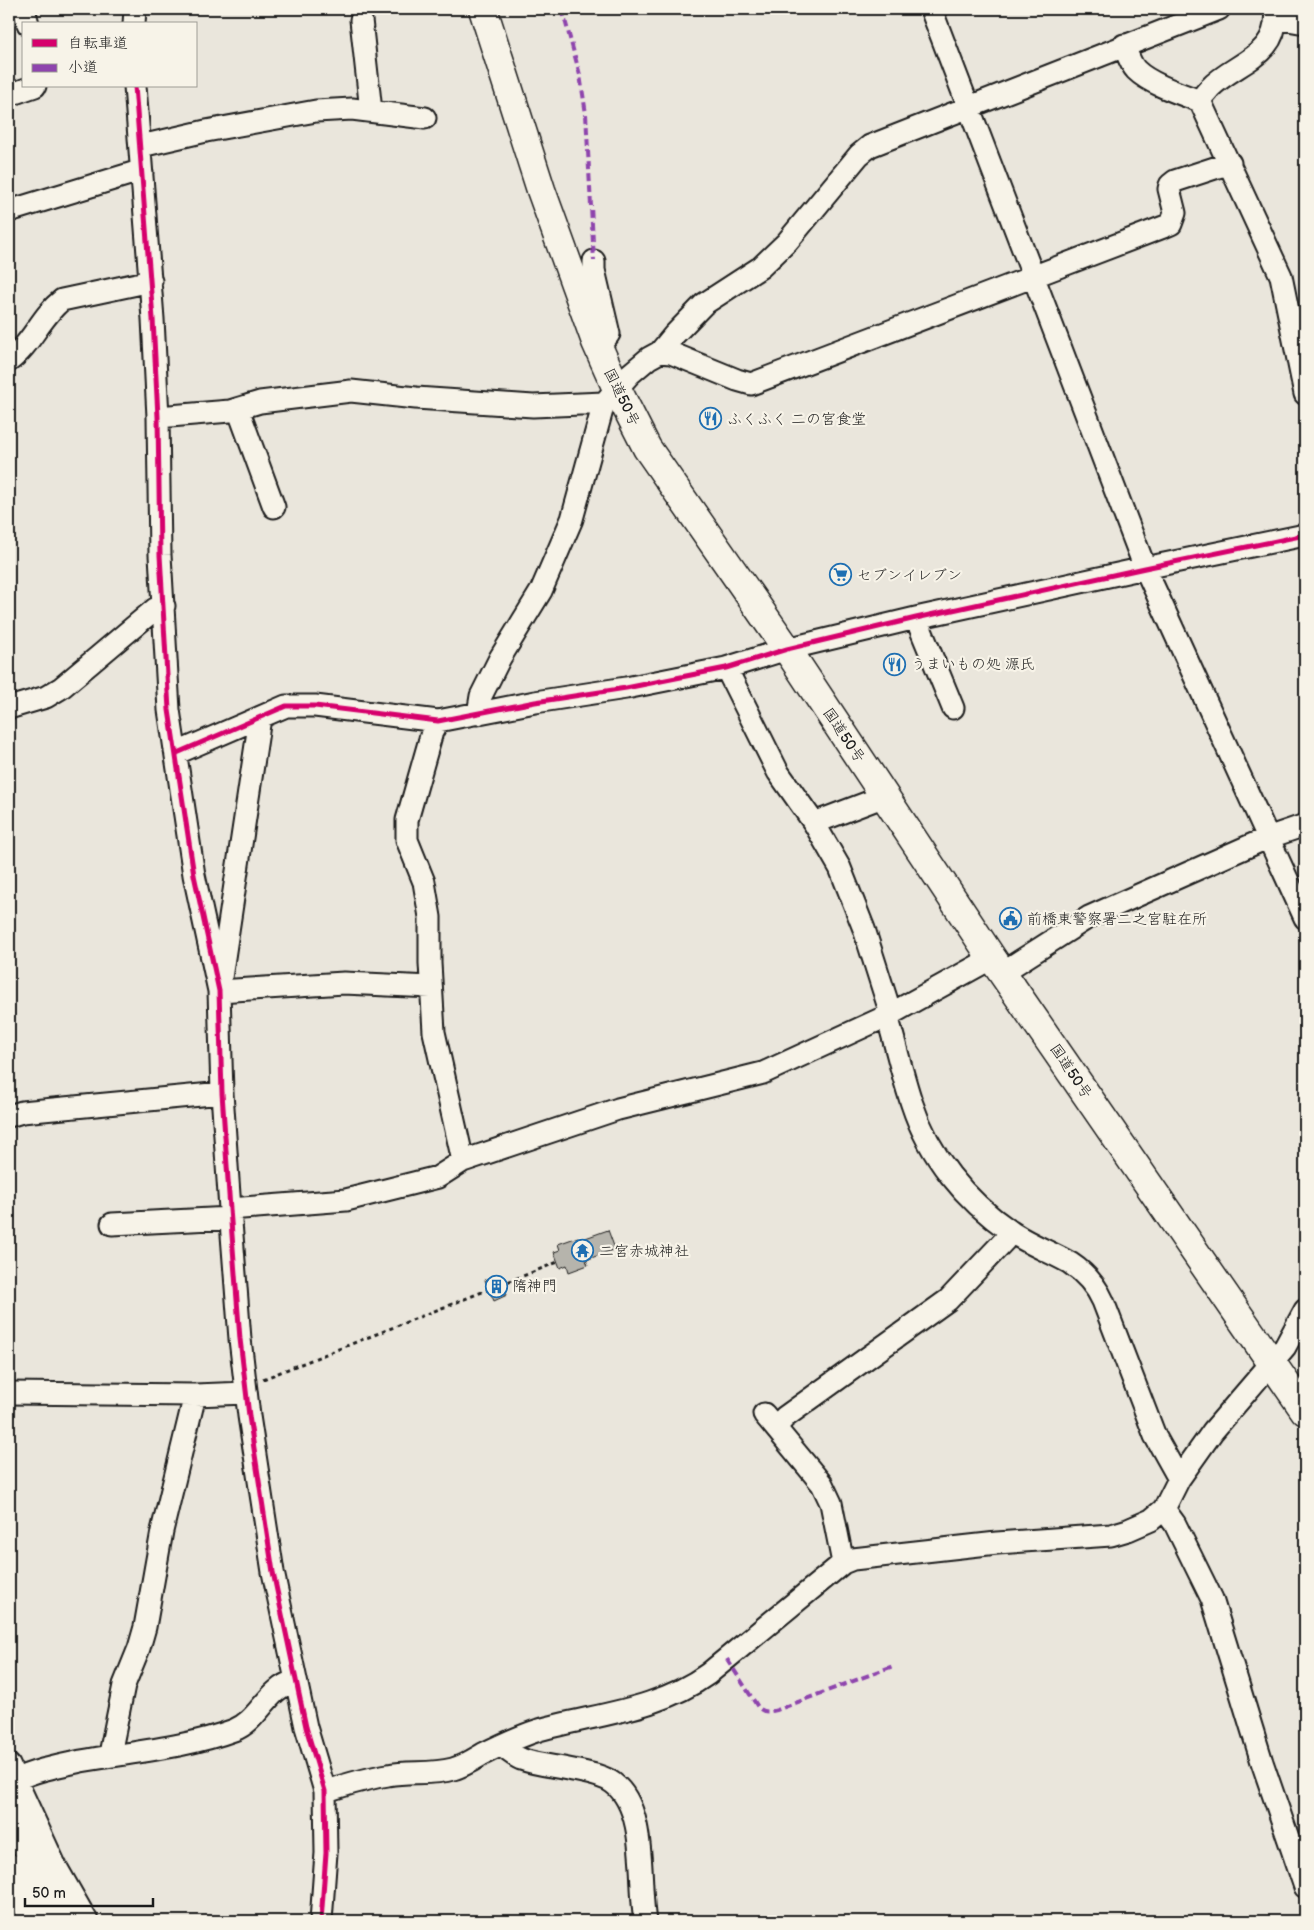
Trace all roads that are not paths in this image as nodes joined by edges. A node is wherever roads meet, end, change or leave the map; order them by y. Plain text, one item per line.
1 (24, 9) edge
2 (135, 9) edge
3 (483, 9) edge
4 (931, 9) edge
5 (1219, 9) edge
6 (1276, 13) edge
7 (361, 20) dead end
8 (27, 22) edge
9 (134, 22) edge
10 (1305, 23) edge
11 (1124, 45) junction
12 (29, 88) edge
13 (135, 88) edge
14 (9, 95) edge
15 (1200, 101) junction
16 (969, 108) junction
17 (371, 111) junction
18 (425, 118) dead end
19 (141, 146) junction
20 (1230, 163) junction
21 (142, 174) junction
22 (9, 211) edge
23 (594, 261) dead end
24 (1033, 276) junction
25 (150, 281) junction
26 (596, 342) junction
27 (660, 352) junction
28 (9, 361) edge
29 (1305, 394) edge
30 (611, 396) junction
31 (238, 408) junction
32 (158, 417) junction
33 (274, 507) dead end
34 (1305, 535) edge
35 (1145, 568) junction
36 (164, 606) junction
37 (916, 618) junction
38 (786, 649) junction
39 (726, 668) junction
40 (9, 708) edge
41 (954, 708) dead end
42 (478, 714) junction
43 (260, 718) junction
44 (438, 721) junction
45 (177, 753) junction
46 (885, 796) junction
47 (814, 824) junction
48 (1305, 825) edge
49 (1267, 838) junction
50 (1305, 918) edge
51 (998, 965) junction
52 (431, 987) junction
53 (219, 991) junction
54 (889, 1015) junction
55 (222, 1093) junction
56 (9, 1116) edge
57 (463, 1162) junction
58 (231, 1214) junction
59 (112, 1224) dead end
60 (1011, 1232) junction
61 (1305, 1310) edge
62 (1273, 1362) junction
63 (252, 1387) junction
64 (9, 1393) edge
65 (196, 1395) junction
66 (1305, 1411) edge
67 (1179, 1479) junction
68 (1164, 1509) junction
69 (843, 1563) junction
70 (295, 1681) junction
71 (502, 1746) junction
72 (112, 1755) junction
73 (12, 1773) edge
74 (325, 1791) junction
75 (9, 1807) edge
76 (9, 1868) edge
77 (1305, 1886) edge
78 (21, 1893) junction
79 (24, 1921) edge
80 (34, 1921) edge
81 (61, 1921) edge
82 (86, 1921) edge
83 (321, 1921) edge
84 (645, 1921) edge

1 - 8 street
2 - 9 street
3 - 26 highway, 国道50号
4 - 16 street
5 - 11 street
6 - 10 street
6 - 15 street
7 - 17 street
11 - 15 street
11 - 16 street
12 - 14 street
13 - 19 street
15 - 20 street
16 - 24 street
16 - 27 street
17 - 18 street
17 - 19 street
19 - 21 street
20 - 24 street
20 - 29 street
21 - 22 street
21 - 25 street
23 - 26 street
24 - 27 street
24 - 35 street
25 - 28 street
25 - 32 street
26 - 30 highway, 国道50号
27 - 30 street
30 - 31 street
30 - 38 highway, 国道50号
30 - 42 street
31 - 32 street
31 - 33 street
32 - 36 street
34 - 35 street
35 - 37 street
35 - 49 street
36 - 40 street
36 - 45 street
37 - 38 street
37 - 41 street
38 - 39 street
38 - 46 highway, 国道50号
39 - 42 street
39 - 47 street
42 - 44 street
43 - 44 street
43 - 45 street
43 - 53 street
44 - 52 street
45 - 53 street
46 - 47 street
46 - 51 highway, 国道50号
47 - 54 street
48 - 49 street
49 - 50 street
49 - 51 street
51 - 54 street
51 - 62 highway, 国道50号
52 - 53 street
52 - 57 street
53 - 55 street
54 - 57 street
54 - 60 street
55 - 56 street
55 - 58 street
57 - 58 street
58 - 59 street
58 - 63 street
60 - 67 street
60 - 69 street
61 - 62 street
62 - 66 highway, 国道50号
62 - 67 street
63 - 65 street
63 - 70 street
64 - 65 street
65 - 72 street
67 - 68 street
68 - 69 street
68 - 77 street
69 - 71 street
70 - 72 street
70 - 74 street
71 - 74 street
71 - 84 street
72 - 73 street
73 - 82 street
74 - 83 street
75 - 81 highway
76 - 78 highway
78 - 79 highway
78 - 80 highway

